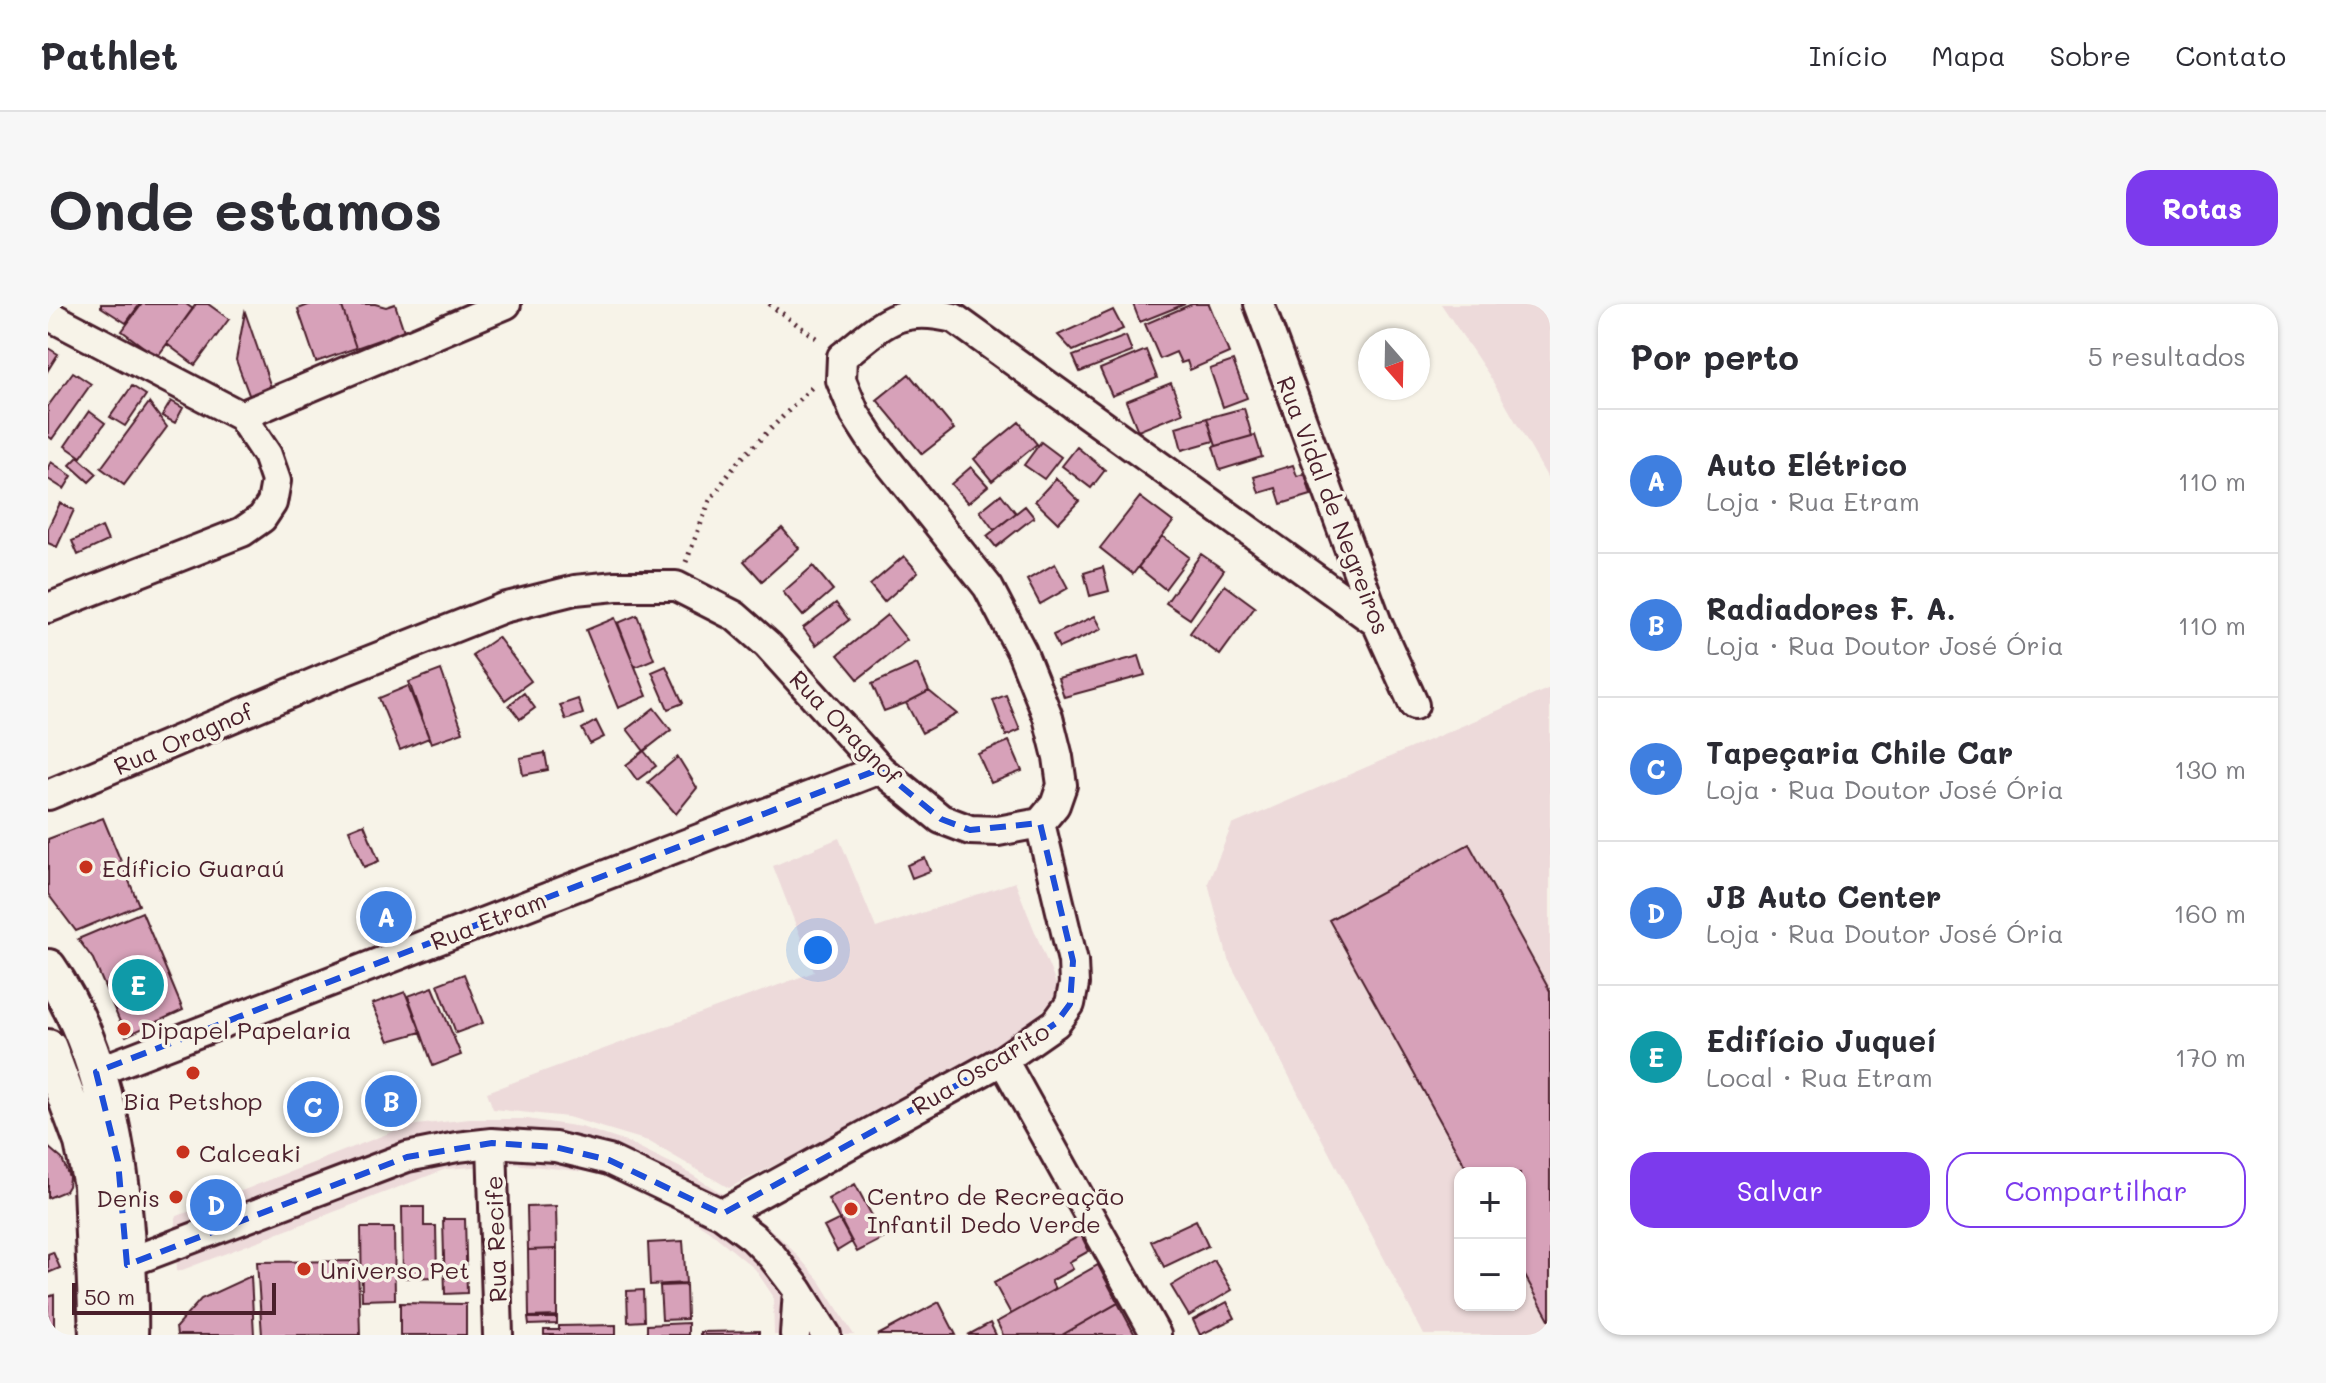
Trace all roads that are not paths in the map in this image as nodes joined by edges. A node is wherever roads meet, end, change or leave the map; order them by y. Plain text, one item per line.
1 (506, 304) edge
2 (1259, 304) edge
3 (48, 315) edge
4 (241, 416) junction
5 (55, 598) edge
6 (1377, 623) junction
7 (1414, 705) dead end
8 (880, 769) junction
9 (48, 795) edge
10 (1040, 823) junction
11 (48, 968) edge
12 (48, 1048) edge
13 (1003, 1060) junction
14 (96, 1072) junction
15 (58, 1103) edge
16 (492, 1143) junction
17 (722, 1214) junction
18 (112, 1269) junction
19 (798, 1290) junction
20 (98, 1335) edge
21 (129, 1335) edge
22 (498, 1335) edge
23 (795, 1335) edge
24 (826, 1335) edge
25 (1156, 1335) edge

1 - 4 street
2 - 6 street, Rua Vidal de Negreiros
3 - 4 street
4 - 5 street
6 - 7 street, Rua Vidal de Negreiros
6 - 10 street
8 - 9 street, Rua Oragnof
8 - 10 street, Rua Oragnof
8 - 14 street, Rua Etram
10 - 13 street, Rua Oscarito
11 - 14 street
12 - 15 street
13 - 17 street, Rua Oscarito
13 - 25 street
14 - 18 street
15 - 18 street
16 - 17 street
16 - 18 street
16 - 22 street, Rua Recife
17 - 19 street
18 - 20 street
18 - 21 street
19 - 23 street
19 - 24 street

